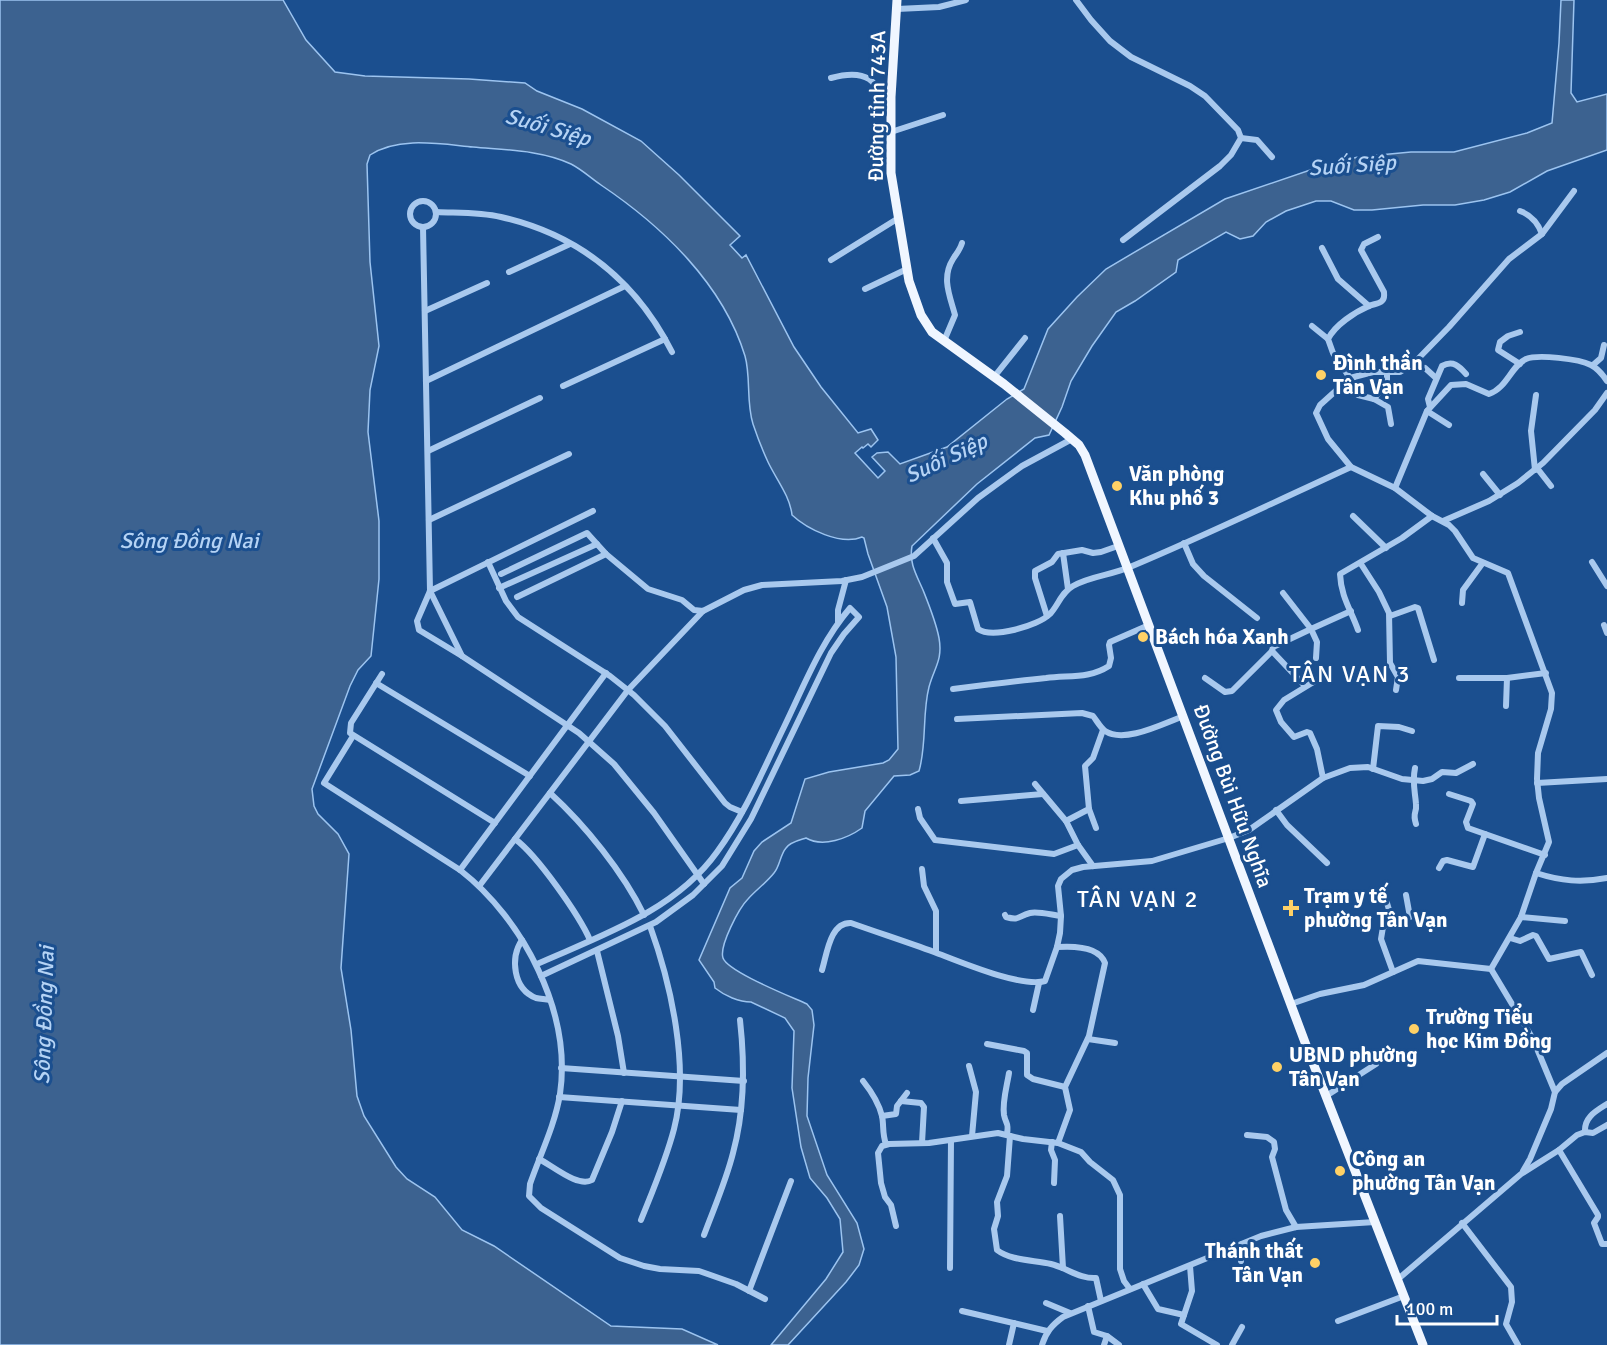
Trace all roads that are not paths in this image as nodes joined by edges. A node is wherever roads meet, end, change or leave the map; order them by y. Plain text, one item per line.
1 (966, 0) edge
2 (1076, 0) edge
3 (897, 4) edge
4 (831, 78) dead end
5 (891, 97) junction
6 (943, 115) dead end
7 (891, 132) junction
8 (1241, 138) junction
9 (1272, 157) dead end
10 (1574, 191) dead end
11 (1520, 211) dead end
12 (436, 212) junction
13 (897, 219) junction
14 (423, 227) junction
15 (1542, 234) junction
16 (1378, 237) dead end
17 (1123, 240) dead end
18 (962, 243) dead end
19 (570, 244) junction
20 (1322, 248) dead end
21 (831, 260) dead end
22 (907, 269) junction
23 (508, 272) dead end
24 (487, 283) dead end
25 (625, 286) junction
26 (865, 290) dead end
27 (1369, 306) junction
28 (425, 310) junction
29 (1312, 326) dead end
30 (1520, 332) dead end
31 (1026, 338) dead end
32 (665, 339) junction
33 (1328, 339) junction
34 (944, 341) junction
35 (1604, 345) dead end
36 (672, 352) dead end
37 (1520, 364) junction
38 (1593, 365) junction
39 (1425, 368) dead end
40 (1388, 372) junction
41 (1466, 374) dead end
42 (994, 377) junction
43 (1351, 378) junction
44 (1436, 378) junction
45 (426, 381) junction
46 (1607, 381) edge
47 (563, 386) dead end
48 (1607, 393) edge
49 (1536, 395) dead end
50 (540, 398) dead end
51 (1374, 399) junction
52 (1429, 409) junction
53 (1391, 424) dead end
54 (1449, 425) dead end
55 (1069, 436) junction
56 (428, 451) junction
57 (569, 454) dead end
58 (1351, 467) junction
59 (1536, 469) junction
60 (1483, 474) dead end
61 (1551, 486) dead end
62 (1395, 488) junction
63 (1500, 495) junction
64 (593, 511) dead end
65 (1353, 516) dead end
66 (1432, 516) junction
67 (429, 520) junction
68 (1443, 521) junction
69 (933, 538) junction
70 (1184, 543) junction
71 (597, 544) junction
72 (1118, 546) junction
73 (1386, 549) junction
74 (1064, 553) junction
75 (606, 554) junction
76 (488, 562) junction
77 (1592, 562) dead end
78 (1361, 564) junction
79 (1482, 564) junction
80 (1127, 569) junction
81 (501, 574) dead end
82 (846, 580) junction
83 (1607, 586) edge
84 (499, 588) junction
85 (1068, 590) junction
86 (430, 591) junction
87 (1282, 593) dead end
88 (517, 597) dead end
89 (1462, 603) dead end
90 (703, 611) junction
91 (1351, 611) junction
92 (1047, 616) junction
93 (1390, 616) junction
94 (1257, 618) dead end
95 (838, 623) junction
96 (1149, 625) junction
97 (1604, 625) dead end
98 (1311, 629) junction
99 (1358, 630) dead end
100 (1607, 633) edge
101 (1272, 651) junction
102 (462, 656) junction
103 (1316, 658) dead end
104 (1434, 660) dead end
105 (811, 671) junction
106 (606, 673) junction
107 (1546, 673) junction
108 (381, 674) dead end
109 (821, 674) junction
110 (1325, 675) dead end
111 (1205, 678) dead end
112 (1459, 678) dead end
113 (1507, 678) junction
114 (376, 682) junction
115 (1305, 686) junction
116 (953, 689) dead end
117 (628, 690) junction
118 (1396, 690) dead end
119 (1506, 706) dead end
120 (1184, 716) junction
121 (957, 719) dead end
122 (567, 725) junction
123 (1103, 730) junction
124 (1412, 731) dead end
125 (353, 736) junction
126 (589, 741) junction
127 (1473, 764) dead end
128 (1415, 768) dead end
129 (1373, 769) junction
130 (530, 776) junction
131 (1323, 778) junction
132 (1607, 779) edge
133 (1412, 780) junction
134 (1537, 783) junction
135 (1035, 784) dead end
136 (550, 793) junction
137 (1043, 794) junction
138 (1449, 794) dead end
139 (961, 801) dead end
140 (918, 809) dead end
141 (1089, 810) junction
142 (1276, 810) junction
143 (742, 812) junction
144 (1066, 821) junction
145 (495, 823) junction
146 (1416, 824) dead end
147 (1096, 828) dead end
148 (1485, 834) junction
149 (1229, 838) junction
150 (515, 840) junction
151 (1078, 844) junction
152 (1545, 855) junction
153 (1327, 863) dead end
154 (1093, 867) junction
155 (1439, 868) dead end
156 (922, 869) dead end
157 (460, 870) junction
158 (1536, 873) junction
159 (697, 874) junction
160 (1607, 878) edge
161 (704, 884) junction
162 (480, 885) junction
163 (1406, 895) dead end
164 (1387, 903) dead end
165 (644, 915) junction
166 (1005, 915) dead end
167 (1061, 916) junction
168 (1521, 917) junction
169 (1565, 921) dead end
170 (1393, 923) junction
171 (650, 926) junction
172 (1510, 938) junction
173 (522, 940) junction
174 (590, 940) junction
175 (1057, 947) junction
176 (597, 951) junction
177 (936, 952) junction
178 (537, 964) junction
179 (1491, 969) junction
180 (822, 970) dead end
181 (1394, 972) junction
182 (542, 975) junction
183 (1592, 975) dead end
184 (1039, 983) junction
185 (550, 1000) junction
186 (1291, 1004) junction
187 (1033, 1010) dead end
188 (740, 1020) dead end
189 (1088, 1039) junction
190 (1115, 1043) dead end
191 (987, 1044) dead end
192 (1607, 1053) edge
193 (1376, 1065) dead end
194 (969, 1066) dead end
195 (561, 1068) junction
196 (624, 1073) junction
197 (1009, 1073) dead end
198 (681, 1077) junction
199 (744, 1081) junction
200 (863, 1082) dead end
201 (1065, 1087) junction
202 (1555, 1092) junction
203 (907, 1093) dead end
204 (1326, 1096) junction
205 (559, 1097) junction
206 (622, 1101) junction
207 (901, 1101) junction
208 (1607, 1104) edge
209 (678, 1105) junction
210 (741, 1110) junction
211 (882, 1116) junction
212 (1607, 1125) edge
213 (1585, 1132) junction
214 (1008, 1135) junction
215 (1247, 1135) dead end
216 (972, 1136) junction
217 (951, 1140) junction
218 (922, 1143) junction
219 (1055, 1143) junction
220 (886, 1144) junction
221 (1559, 1150) junction
222 (539, 1159) junction
223 (1521, 1173) junction
224 (791, 1181) dead end
225 (1053, 1183) dead end
226 (1060, 1216) dead end
227 (641, 1220) dead end
228 (1375, 1222) junction
229 (1462, 1223) junction
230 (896, 1226) dead end
231 (1296, 1227) junction
232 (704, 1235) dead end
233 (1242, 1244) junction
234 (1607, 1244) edge
235 (1241, 1261) dead end
236 (1190, 1266) junction
237 (950, 1268) dead end
238 (1063, 1268) junction
239 (1397, 1280) junction
240 (1143, 1284) junction
241 (1130, 1289) junction
242 (749, 1291) junction
243 (1404, 1296) junction
244 (765, 1299) dead end
245 (1101, 1301) junction
246 (1046, 1303) dead end
247 (1088, 1306) junction
248 (963, 1311) dead end
249 (1070, 1313) junction
250 (1184, 1315) junction
251 (1338, 1321) dead end
252 (1014, 1323) junction
253 (1242, 1327) dead end
254 (1047, 1331) junction
255 (1107, 1336) junction
256 (1009, 1345) edge
257 (1042, 1345) edge
258 (1104, 1345) edge
259 (1119, 1345) edge
260 (1217, 1345) edge
261 (1232, 1345) edge
262 (1423, 1345) edge
263 (1518, 1345) edge

1 - 3 street
2 - 8 street
3 - 5 main road, Đường tỉnh 743A
4 - 5 street
5 - 7 main road, Đường tỉnh 743A
6 - 7 street
7 - 13 main road, Đường tỉnh 743A
8 - 9 street
8 - 17 street
10 - 15 street
11 - 15 street
12 - 14 street
12 - 14 street
12 - 19 street
13 - 21 street
13 - 22 main road, Đường tỉnh 743A
14 - 28 street
15 - 40 street
16 - 27 street
18 - 34 street
19 - 23 street
19 - 25 street
20 - 27 street
22 - 26 street
22 - 34 main road, Đường tỉnh 743A
24 - 28 street
25 - 32 street
25 - 45 street
27 - 33 street
28 - 45 street
29 - 33 street
30 - 37 street
31 - 42 street
32 - 36 street
32 - 47 street
33 - 43 street
34 - 42 main road, Đường tỉnh 743A
35 - 38 street
37 - 38 street
37 - 52 street
38 - 46 street
39 - 44 street
40 - 43 street
40 - 51 street
41 - 44 street
42 - 55 main road, Đường tỉnh 743A
43 - 51 street
43 - 58 street
44 - 52 street
45 - 56 street
48 - 59 street
49 - 59 street
50 - 56 street
51 - 53 street
52 - 54 street
52 - 62 street
55 - 69 street
55 - 72 main road, Đường Bùi Hữu Nghĩa
56 - 67 street
57 - 67 street
58 - 62 street
58 - 70 street
59 - 61 street
59 - 63 street
60 - 63 street
62 - 66 street
63 - 68 street
64 - 76 street
65 - 73 street
66 - 68 street
66 - 73 street
67 - 86 street
68 - 79 street
69 - 82 street
69 - 92 street
70 - 80 street
70 - 94 street
71 - 75 street
71 - 81 street
71 - 84 street
72 - 74 street
72 - 80 main road, Đường Bùi Hữu Nghĩa
73 - 78 street
74 - 85 street
74 - 92 street
75 - 88 street
75 - 90 street
76 - 84 street
76 - 86 street
77 - 83 street
78 - 91 street
78 - 93 street
79 - 89 street
79 - 107 street
80 - 85 street
80 - 96 main road, Đường Bùi Hữu Nghĩa
82 - 90 street
82 - 95 street
84 - 106 street
85 - 92 street
86 - 102 street
86 - 102 street
87 - 98 street
90 - 117 street
91 - 98 street
91 - 99 street
93 - 104 street
93 - 118 street
95 - 105 street
95 - 109 street
96 - 116 street
96 - 120 main road, Đường Bùi Hữu Nghĩa
97 - 100 street
98 - 101 street
98 - 103 street
101 - 111 street
101 - 115 street
102 - 122 street
105 - 109 street
105 - 143 street
106 - 117 street
106 - 122 street
107 - 113 street
107 - 134 street
108 - 114 street
109 - 161 street
110 - 115 street
112 - 113 street
113 - 119 street
114 - 125 street
114 - 130 street
115 - 131 street
117 - 126 street
117 - 143 street
120 - 123 street
120 - 149 main road, Đường Bùi Hữu Nghĩa
121 - 123 street
122 - 126 street
122 - 130 street
123 - 141 street
124 - 129 street
125 - 145 street
125 - 157 street
126 - 136 street
126 - 159 street
127 - 133 street
128 - 133 street
129 - 131 street
129 - 133 street
130 - 145 street
131 - 142 street
132 - 134 street
133 - 146 street
134 - 152 street
135 - 137 street
136 - 150 street
136 - 165 street
137 - 139 street
137 - 144 street
138 - 148 street
140 - 151 street
141 - 144 street
141 - 147 street
142 - 149 street
142 - 153 street
143 - 159 street
144 - 151 street
145 - 157 street
148 - 152 street
148 - 155 street
149 - 154 street
149 - 186 main road, Đường Bùi Hữu Nghĩa
150 - 162 street
150 - 174 street
151 - 154 street
152 - 158 street
154 - 167 street
156 - 177 street
157 - 162 street
158 - 160 street
158 - 168 street
159 - 161 street
159 - 165 street
161 - 171 street
162 - 173 street
163 - 170 street
164 - 170 street
165 - 174 street
166 - 167 street
167 - 175 street
168 - 169 street
168 - 172 street
170 - 181 street
171 - 176 street
171 - 198 street
172 - 179 street
172 - 183 street
173 - 178 street
173 - 185 street
174 - 178 street
175 - 184 street
175 - 189 street
176 - 182 street
176 - 196 street
177 - 180 street
177 - 184 street
178 - 182 street
179 - 181 street
179 - 202 street
181 - 186 street
182 - 185 street
184 - 187 street
185 - 195 street
186 - 204 main road, Đường Bùi Hữu Nghĩa
188 - 199 street
189 - 190 street
189 - 201 street
191 - 201 street
192 - 202 street
193 - 204 street
194 - 216 street
195 - 196 street
195 - 205 street
196 - 198 street
197 - 214 street
198 - 199 street
198 - 209 street
199 - 210 street
200 - 211 street
201 - 219 street
202 - 223 street
203 - 207 street
204 - 228 main road, Đường Bùi Hữu Nghĩa
205 - 206 street
205 - 222 street
206 - 209 street
206 - 222 street
207 - 211 street
207 - 218 street
208 - 213 street
209 - 210 street
209 - 227 street
210 - 232 street
211 - 220 street
212 - 213 street
213 - 221 street
214 - 216 street
214 - 219 street
214 - 238 street
215 - 231 street
216 - 217 street
217 - 218 street
217 - 237 street
218 - 220 street
219 - 225 street
219 - 241 street
220 - 230 street
221 - 223 street
221 - 234 street
222 - 242 street
223 - 229 street
224 - 242 street
226 - 238 street
228 - 231 street
228 - 239 main road, Đường Bùi Hữu Nghĩa
229 - 239 street
229 - 263 street
231 - 233 street
233 - 235 street
233 - 236 street
236 - 240 street
236 - 250 street
238 - 245 street
239 - 243 main road, Đường Bùi Hữu Nghĩa
240 - 241 street
240 - 250 street
241 - 245 street
242 - 244 street
243 - 251 street
243 - 262 main road, Đường Bùi Hữu Nghĩa
245 - 247 street
246 - 249 street
247 - 249 street
247 - 255 street
248 - 252 street
249 - 254 street
250 - 260 street
252 - 254 street
252 - 256 street
253 - 261 street
254 - 257 street
255 - 258 street
255 - 259 street

